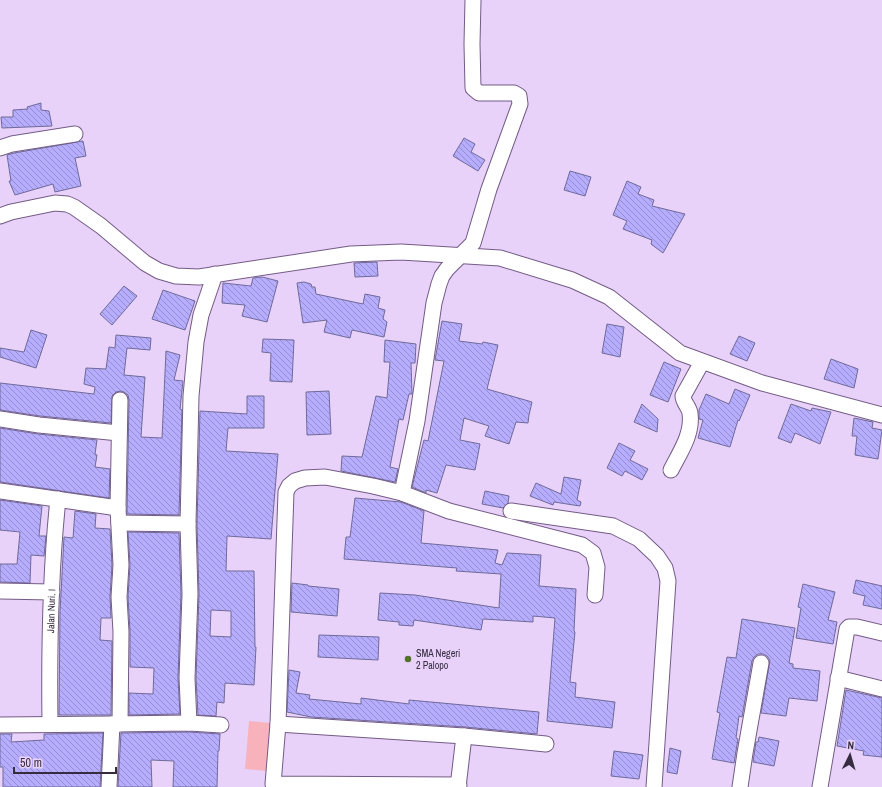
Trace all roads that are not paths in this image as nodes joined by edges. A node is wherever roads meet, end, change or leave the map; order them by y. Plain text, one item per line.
1 (473, 0) edge
2 (75, 134) dead end
3 (0, 148) edge
4 (1, 212) edge
5 (462, 254) junction
6 (215, 274) junction
7 (702, 362) junction
8 (120, 400) dead end
9 (882, 415) edge
10 (0, 419) edge
11 (119, 432) junction
12 (671, 470) dead end
13 (0, 491) edge
14 (402, 493) junction
15 (58, 499) junction
16 (118, 508) junction
17 (511, 511) dead end
18 (119, 523) junction
19 (188, 524) junction
20 (0, 591) edge
21 (52, 592) junction
22 (595, 595) dead end
23 (882, 633) edge
24 (761, 663) dead end
25 (838, 678) junction
26 (882, 689) edge
27 (189, 723) junction
28 (50, 724) junction
29 (116, 724) junction
30 (278, 724) junction
31 (0, 725) edge
32 (221, 725) dead end
33 (464, 736) junction
34 (546, 744) dead end
35 (273, 786) edge
36 (458, 786) edge
37 (109, 787) edge
38 (654, 787) edge
39 (740, 787) edge
40 (820, 787) edge

1 - 5 street
2 - 3 street
4 - 6 street
5 - 6 street
5 - 7 street
5 - 14 street
6 - 19 street
7 - 9 street
7 - 12 street
8 - 11 street
10 - 11 street
11 - 16 street
13 - 15 street
14 - 22 street
14 - 30 street
15 - 16 street
15 - 21 street, Jalan Nuri. I
16 - 18 street
17 - 38 street
18 - 19 street
18 - 29 street
19 - 27 street
20 - 21 street
21 - 28 street, Jalan Nuri. I
23 - 25 street
24 - 39 street
25 - 26 street
25 - 40 street
27 - 29 street
27 - 32 street
28 - 29 street
28 - 31 street
29 - 37 street
30 - 33 street
30 - 35 street
33 - 34 street
33 - 36 street
35 - 36 street

